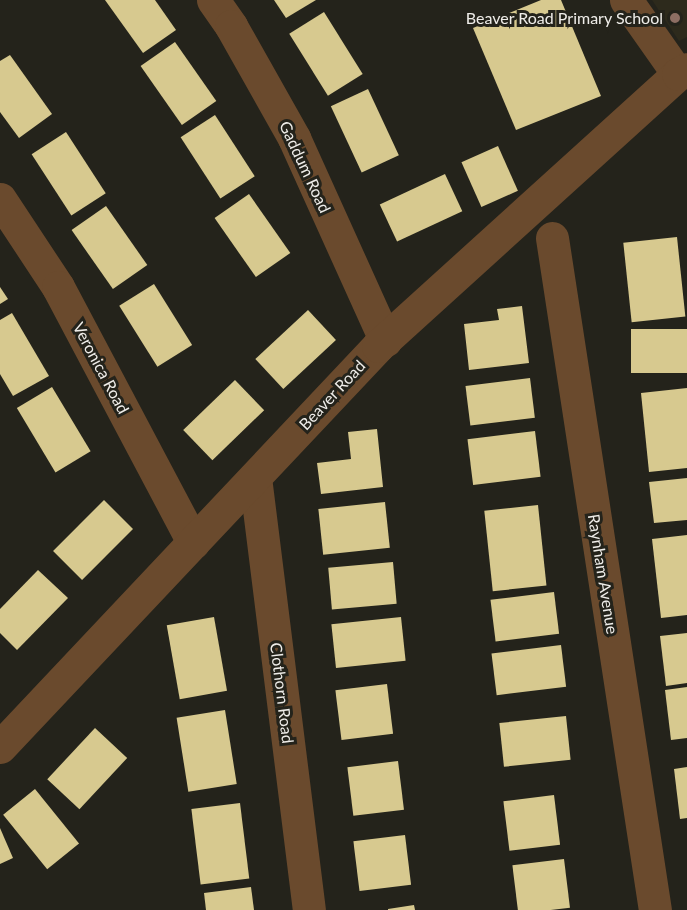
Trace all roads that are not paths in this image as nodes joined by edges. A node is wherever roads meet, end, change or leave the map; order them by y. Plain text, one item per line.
1 (213, 0) edge
2 (626, 0) edge
3 (682, 71) edge
4 (0, 199) edge
5 (552, 238) dead end
6 (385, 340) junction
7 (255, 477) junction
8 (193, 542) junction
9 (0, 747) edge
10 (309, 910) edge
11 (655, 910) edge

1 - 6 street, Gaddum Road
2 - 3 street
3 - 6 street, Beaver Road
4 - 8 street, Veronica Road
5 - 11 street, Raynham Avenue
6 - 7 street, Beaver Road
7 - 8 street, Beaver Road
7 - 10 street, Clothorn Road
8 - 9 street, Beaver Road

